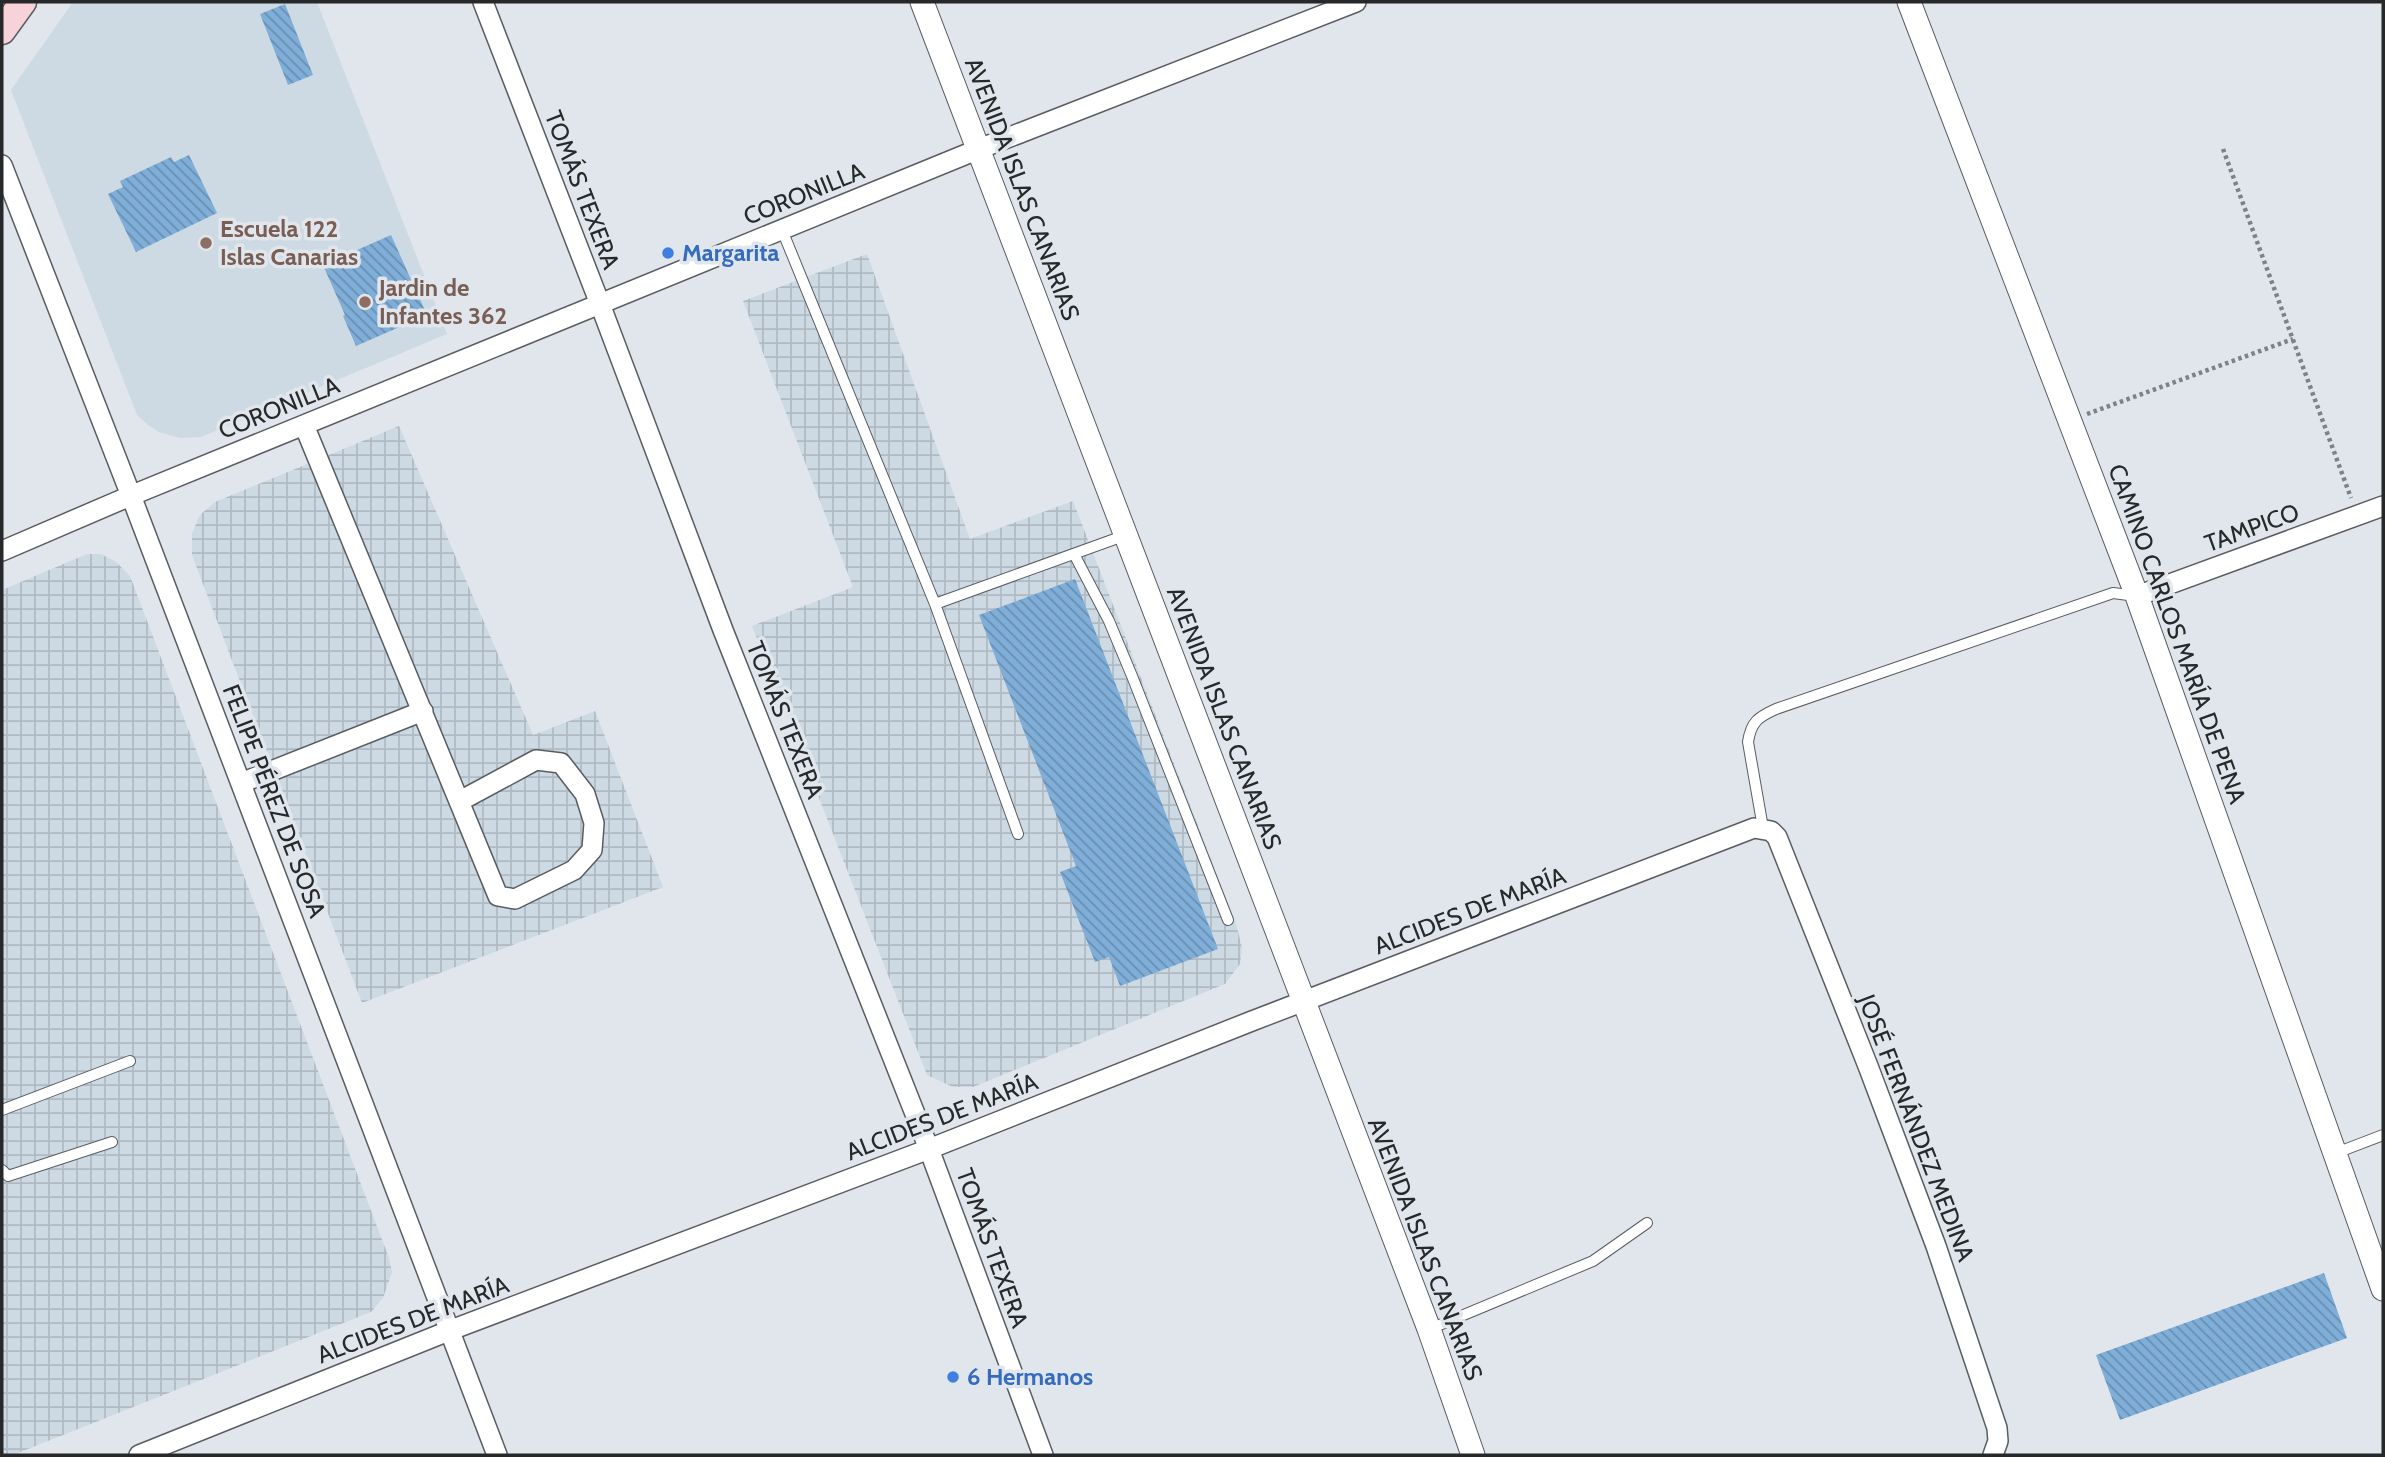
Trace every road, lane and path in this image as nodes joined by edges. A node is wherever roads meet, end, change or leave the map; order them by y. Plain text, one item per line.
1 (23, 2) edge
2 (483, 2) edge
3 (922, 2) edge
4 (1356, 2) edge
5 (1909, 2) edge
6 (2, 31) edge
7 (979, 149) junction
8 (2223, 149) dead end
9 (2, 165) edge
10 (782, 230) junction
11 (600, 304) junction
12 (2293, 339) junction
13 (2070, 420) junction
14 (304, 425) junction
15 (130, 496) junction
16 (2383, 506) edge
17 (2357, 515) junction
18 (1126, 535) junction
19 (2, 551) edge
20 (1074, 554) junction
21 (2137, 596) junction
22 (935, 604) junction
23 (423, 711) junction
24 (241, 783) junction
25 (460, 801) junction
26 (1763, 828) junction
27 (1018, 834) dead end
28 (1228, 920) dead end
29 (1304, 1002) junction
30 (130, 1061) dead end
31 (2, 1110) edge
32 (2383, 1135) edge
33 (112, 1142) dead end
34 (929, 1149) junction
35 (2335, 1154) junction
36 (2, 1170) edge
37 (1647, 1223) dead end
38 (2383, 1289) edge
39 (1429, 1329) junction
40 (451, 1330) junction
41 (139, 1455) edge
42 (497, 1455) edge
43 (1043, 1455) edge
44 (1474, 1455) edge
45 (1993, 1455) edge

1 - 6 main road
2 - 11 street, TOMÁS TEXERA
3 - 7 street, AVENIDA ISLAS CANARIAS
4 - 7 street, CORONILLA
5 - 13 street, CAMINO CARLOS MARÍA DE PENA
7 - 10 street, CORONILLA
7 - 18 street, AVENIDA ISLAS CANARIAS
8 - 12 path
9 - 15 street, FELIPE PÉREZ DE SOSA
10 - 11 street, CORONILLA
10 - 22 lane
11 - 14 street, CORONILLA
11 - 34 street, TOMÁS TEXERA
12 - 13 path
12 - 17 path
13 - 21 street, CAMINO CARLOS MARÍA DE PENA
14 - 15 street, CORONILLA
14 - 23 street
15 - 19 street, CORONILLA
15 - 24 street, FELIPE PÉREZ DE SOSA
16 - 17 street, TAMPICO
17 - 21 street, TAMPICO
18 - 20 lane
18 - 29 street, AVENIDA ISLAS CANARIAS
20 - 22 lane
20 - 28 lane
21 - 26 lane
21 - 35 street, CAMINO CARLOS MARÍA DE PENA
22 - 27 lane
23 - 24 street
23 - 25 street
24 - 40 street, FELIPE PÉREZ DE SOSA
25 - 25 street
26 - 29 street, ALCIDES DE MARÍA
26 - 45 street, JOSÉ FERNÁNDEZ MEDINA
29 - 34 street, ALCIDES DE MARÍA
29 - 39 street, AVENIDA ISLAS CANARIAS
30 - 31 lane
32 - 35 lane
33 - 36 lane
34 - 40 street, ALCIDES DE MARÍA
34 - 43 street, TOMÁS TEXERA
35 - 38 street, CAMINO CARLOS MARÍA DE PENA
37 - 39 lane
39 - 44 street, AVENIDA ISLAS CANARIAS
40 - 41 street, ALCIDES DE MARÍA
40 - 42 street, FELIPE PÉREZ DE SOSA

